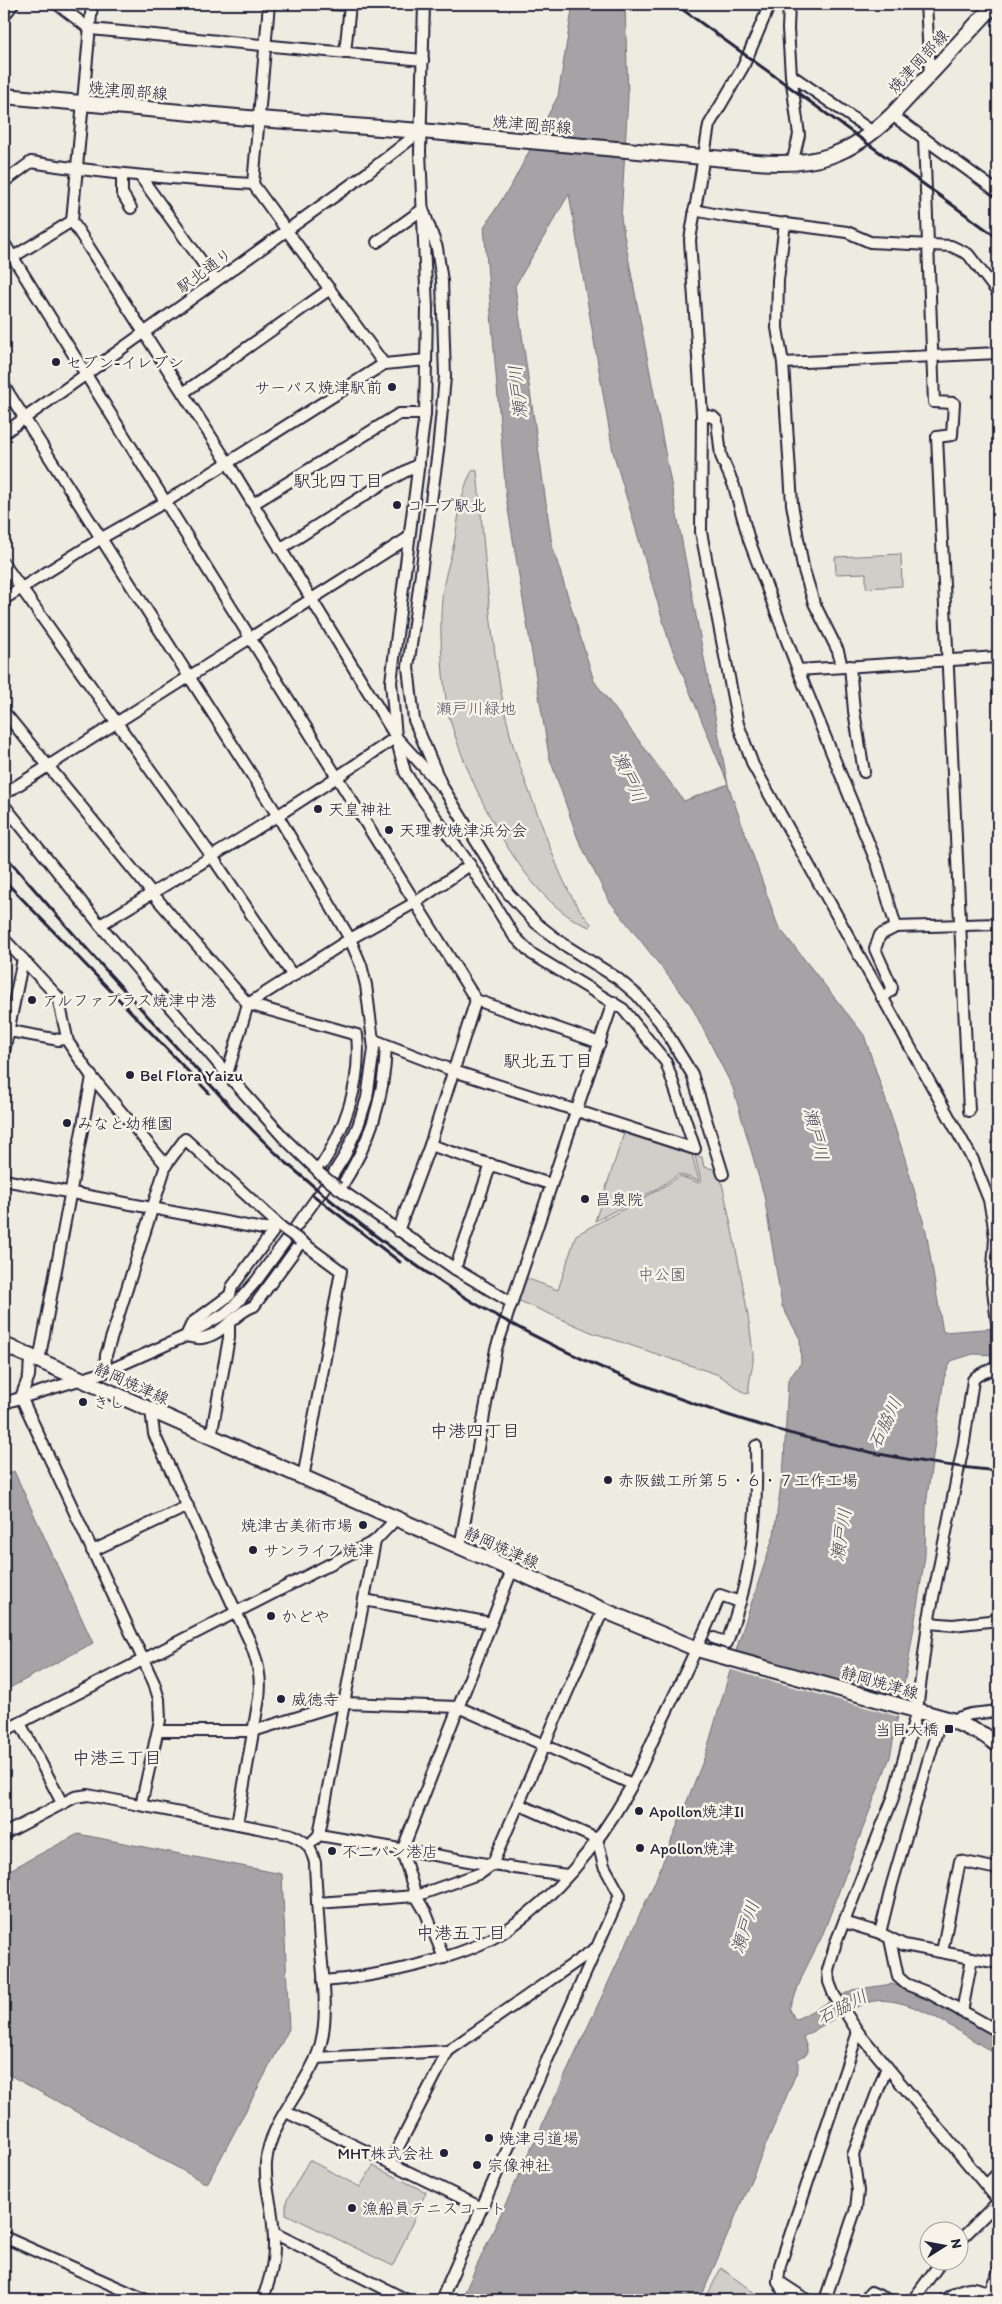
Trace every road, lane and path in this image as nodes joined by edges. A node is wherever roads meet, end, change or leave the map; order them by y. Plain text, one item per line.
1 (13, 4) edge
2 (57, 4) edge
3 (92, 4) edge
4 (269, 4) edge
5 (330, 4) edge
6 (424, 4) edge
7 (770, 4) edge
8 (789, 4) edge
9 (926, 4) edge
10 (995, 4) edge
11 (4, 16) edge
12 (90, 29) junction
13 (265, 46) junction
14 (345, 53) junction
15 (423, 60) junction
16 (930, 74) junction
17 (791, 75) junction
18 (4, 96) edge
19 (83, 103) junction
20 (892, 115) junction
21 (259, 119) junction
22 (427, 131) junction
23 (873, 132) junction
24 (924, 138) junction
25 (701, 157) junction
26 (792, 164) junction
27 (76, 170) junction
28 (122, 174) junction
29 (140, 176) junction
30 (4, 182) edge
31 (253, 184) junction
32 (998, 192) edge
33 (131, 208) dead end
34 (423, 209) junction
35 (694, 210) junction
36 (72, 220) junction
37 (785, 223) junction
38 (287, 230) junction
39 (4, 242) edge
40 (377, 242) dead end
41 (928, 244) junction
42 (13, 257) junction
43 (215, 280) junction
44 (330, 289) junction
45 (998, 293) edge
46 (144, 332) junction
47 (998, 353) edge
48 (933, 357) junction
49 (426, 360) junction
50 (784, 363) junction
51 (384, 364) junction
52 (86, 373) junction
53 (4, 386) edge
54 (182, 392) junction
55 (425, 414) junction
56 (702, 415) junction
57 (24, 418) junction
58 (4, 433) edge
59 (228, 463) junction
60 (419, 464) junction
61 (167, 501) junction
62 (253, 504) junction
63 (408, 538) junction
64 (100, 539) junction
65 (280, 549) junction
66 (4, 564) edge
67 (21, 588) junction
68 (4, 599) edge
69 (311, 600) junction
70 (251, 637) junction
71 (998, 657) edge
72 (949, 660) junction
73 (846, 666) junction
74 (798, 670) junction
75 (189, 676) junction
76 (4, 712) edge
77 (116, 723) junction
78 (396, 737) junction
79 (49, 765) junction
80 (864, 772) dead end
81 (338, 777) junction
82 (442, 786) junction
83 (4, 794) edge
84 (4, 805) edge
85 (278, 816) junction
86 (213, 858) junction
87 (470, 865) junction
88 (152, 893) junction
89 (416, 902) junction
90 (998, 924) edge
91 (100, 925) junction
92 (962, 926) junction
93 (896, 928) junction
94 (4, 939) edge
95 (350, 939) junction
96 (22, 959) junction
97 (293, 976) junction
98 (882, 998) junction
99 (476, 1000) junction
100 (613, 1002) junction
101 (248, 1004) junction
102 (6, 1030) edge
103 (67, 1038) junction
104 (374, 1040) junction
105 (600, 1043) junction
106 (386, 1046) junction
107 (4, 1052) edge
108 (454, 1071) junction
109 (227, 1074) junction
110 (92, 1076) junction
111 (576, 1109) junction
112 (970, 1111) dead end
113 (430, 1145) junction
114 (491, 1164) junction
115 (166, 1165) junction
116 (318, 1172) junction
117 (723, 1174) dead end
118 (4, 1180) edge
119 (550, 1184) junction
120 (339, 1188) junction
121 (70, 1192) junction
122 (151, 1208) junction
123 (279, 1226) junction
124 (398, 1231) junction
125 (300, 1241) junction
126 (995, 1263) edge
127 (455, 1269) junction
128 (512, 1303) junction
129 (229, 1324) junction
130 (186, 1336) junction
131 (4, 1345) edge
132 (998, 1358) edge
133 (34, 1359) junction
134 (105, 1372) junction
135 (80, 1379) junction
136 (21, 1397) junction
137 (4, 1403) edge
138 (151, 1410) junction
139 (212, 1437) junction
140 (756, 1446) dead end
141 (303, 1478) junction
142 (188, 1506) junction
143 (396, 1519) junction
144 (375, 1541) junction
145 (460, 1547) junction
146 (92, 1551) junction
147 (512, 1570) junction
148 (364, 1600) junction
149 (740, 1602) junction
150 (602, 1610) junction
151 (236, 1612) junction
152 (998, 1620) edge
153 (491, 1623) junction
154 (928, 1623) junction
155 (714, 1638) dead end
156 (702, 1650) junction
157 (143, 1659) junction
158 (344, 1704) junction
159 (458, 1707) junction
160 (913, 1709) junction
161 (998, 1711) edge
162 (946, 1719) junction
163 (20, 1723) junction
164 (4, 1731) edge
165 (159, 1731) junction
166 (254, 1731) junction
167 (544, 1744) junction
168 (998, 1745) edge
169 (632, 1784) junction
170 (62, 1803) junction
171 (518, 1804) junction
172 (141, 1805) junction
173 (237, 1824) junction
174 (4, 1834) edge
175 (319, 1835) junction
176 (597, 1839) junction
177 (309, 1845) junction
178 (402, 1851) junction
179 (492, 1865) junction
180 (998, 1869) edge
181 (567, 1876) junction
182 (416, 1896) junction
183 (317, 1903) junction
184 (844, 1922) junction
185 (880, 1933) junction
186 (890, 1939) junction
187 (597, 1947) junction
188 (942, 1952) junction
189 (444, 1958) junction
190 (972, 1958) junction
191 (998, 1963) edge
192 (324, 1981) junction
193 (962, 2012) junction
194 (998, 2031) edge
195 (858, 2032) junction
196 (448, 2051) junction
197 (316, 2058) junction
198 (887, 2067) junction
199 (286, 2112) junction
200 (390, 2163) junction
201 (998, 2173) edge
202 (986, 2186) junction
203 (998, 2201) edge
204 (482, 2208) junction
205 (970, 2230) edge
206 (274, 2233) junction
207 (4, 2237) edge
208 (933, 2272) edge
209 (998, 2272) edge
210 (778, 2281) junction
211 (994, 2295) edge
212 (797, 2296) edge
213 (146, 2300) edge
214 (262, 2300) edge
215 (407, 2300) edge
216 (441, 2300) edge
217 (787, 2300) edge
218 (807, 2300) edge
219 (825, 2300) edge
220 (864, 2300) edge
221 (889, 2300) edge
222 (912, 2300) edge
223 (944, 2300) edge

1 - 11 street
2 - 12 street
3 - 12 street
4 - 13 street
5 - 14 street
6 - 15 street
7 - 25 street
8 - 17 street
9 - 16 street
10 - 16 main road, 焼津岡部線
12 - 13 street
12 - 19 street
13 - 14 street
13 - 21 street
14 - 15 street
15 - 22 street
16 - 20 main road, 焼津岡部線
17 - 23 street
17 - 26 street
18 - 19 main road, 焼津岡部線
19 - 21 main road, 焼津岡部線
19 - 27 street
20 - 23 main road, 焼津岡部線
20 - 24 street
21 - 22 main road, 焼津岡部線
21 - 31 street
22 - 25 main road, 焼津岡部線
22 - 34 street
22 - 38 street, 駅北通り
23 - 26 main road, 焼津岡部線
24 - 32 street
24 - 41 street
25 - 26 main road, 焼津岡部線
25 - 35 street
27 - 28 street
27 - 30 street
27 - 36 street
28 - 29 street
28 - 33 street
29 - 31 street
29 - 43 street
31 - 38 street
34 - 40 street
34 - 49 street
34 - 82 street
35 - 37 street
35 - 56 street
36 - 42 street
36 - 46 street
37 - 41 street
37 - 50 street
38 - 43 street, 駅北通り
38 - 44 street
39 - 42 street
41 - 45 street
41 - 48 street
42 - 52 street
43 - 46 street, 駅北通り
44 - 51 street
44 - 54 street
46 - 52 street, 駅北通り
46 - 54 street
47 - 48 street
48 - 50 street
48 - 72 street
49 - 51 street
49 - 55 street
50 - 73 street
51 - 59 street
52 - 57 street, 駅北通り
52 - 61 street
53 - 57 street
54 - 59 street
55 - 60 street
55 - 62 street
56 - 74 street
56 - 98 street
57 - 58 street, 駅北通り
57 - 64 street
59 - 61 street
59 - 62 street
60 - 63 street
60 - 65 street
61 - 64 street
61 - 70 street
62 - 65 street
63 - 69 street
63 - 78 street
64 - 67 street
64 - 75 street
65 - 69 street
66 - 67 street
67 - 68 street
67 - 77 street
69 - 70 street
69 - 78 street
70 - 75 street
70 - 81 street
71 - 72 street
72 - 73 street
72 - 92 street
73 - 74 street
73 - 80 street
74 - 93 street
75 - 77 street
75 - 85 street
76 - 79 street
77 - 79 street
77 - 86 street
78 - 81 street
78 - 82 street
78 - 87 street
79 - 83 street
79 - 88 street
81 - 85 street
81 - 89 street
82 - 117 street
84 - 91 street
85 - 86 street
85 - 95 street
86 - 88 street
86 - 97 street
87 - 89 street
87 - 100 street
88 - 91 street
88 - 101 street
89 - 95 street
89 - 99 street
90 - 92 street
91 - 109 street
92 - 93 street
92 - 112 street
93 - 98 street
94 - 96 street
95 - 97 street
95 - 104 street
96 - 102 street
96 - 103 street
97 - 101 street
98 - 126 street
99 - 105 street
99 - 108 street
100 - 105 street
100 - 111 street
101 - 109 street
101 - 116 street
102 - 103 street
102 - 107 street
103 - 110 street
104 - 106 street
104 - 130 street
105 - 111 street
106 - 108 street
106 - 120 street
108 - 111 street
108 - 113 street
109 - 116 street
110 - 115 street
110 - 121 street
111 - 119 street
113 - 114 street
113 - 124 street
114 - 119 street
114 - 127 street
115 - 122 street
115 - 123 street
116 - 120 street, bridge
118 - 121 street
119 - 128 street
120 - 124 street
121 - 122 street
121 - 133 street
122 - 123 street
122 - 134 street
123 - 125 street, bridge
123 - 130 street
124 - 127 street
125 - 129 street
125 - 141 street
126 - 132 street
127 - 128 street
128 - 145 street
129 - 130 street
129 - 139 street
130 - 134 street
131 - 133 main road, 静岡焼津線
132 - 154 street
133 - 135 main road, 静岡焼津線
133 - 136 street
134 - 135 street
135 - 136 street
135 - 138 main road, 静岡焼津線
136 - 137 street
136 - 146 street
138 - 139 main road, 静岡焼津線
138 - 142 street
139 - 141 main road, 静岡焼津線
140 - 149 street
141 - 143 main road, 静岡焼津線
142 - 146 street
142 - 151 street
143 - 144 street
143 - 145 main road, 静岡焼津線
144 - 148 street
144 - 151 street
145 - 147 main road, 静岡焼津線
146 - 157 street
147 - 150 main road, 静岡焼津線
147 - 153 street
148 - 153 street
148 - 158 street
149 - 155 street
149 - 156 street
150 - 156 main road, 静岡焼津線
150 - 167 street
151 - 157 street
151 - 166 street
152 - 154 street
153 - 159 street
154 - 160 street
156 - 160 main road, 静岡焼津線
156 - 169 street
157 - 163 street
157 - 165 street
158 - 159 street
158 - 166 street
158 - 175 street
159 - 167 street
159 - 178 street
160 - 162 main road, 静岡焼津線
160 - 184 street
161 - 162 street
162 - 168 main road, 静岡焼津線
162 - 185 street
163 - 164 street
163 - 170 street
165 - 166 street
165 - 172 street
166 - 173 street
167 - 169 street
167 - 171 street
169 - 176 street
170 - 172 street
170 - 174 street
171 - 176 street
171 - 179 street
172 - 173 street
173 - 177 street
175 - 177 street
175 - 178 street
176 - 181 street
176 - 187 street
177 - 183 street
178 - 179 street
178 - 182 street
179 - 181 street
179 - 182 street
180 - 188 street
181 - 189 street
182 - 183 street
182 - 189 street
183 - 192 street
184 - 185 street
184 - 195 street
185 - 186 street
186 - 188 street
186 - 193 street
187 - 196 street
187 - 204 street
188 - 190 street
189 - 192 street
190 - 191 street
190 - 193 street
192 - 197 street
193 - 194 street
195 - 198 street
195 - 210 street
196 - 197 street
196 - 200 street
197 - 199 street
198 - 202 street
198 - 219 street
199 - 200 street
199 - 206 street
200 - 204 street
201 - 202 street
202 - 203 street
203 - 205 street
204 - 216 street
206 - 214 street
206 - 215 street
207 - 213 street
208 - 222 street
209 - 211 street
210 - 212 street
210 - 217 street
211 - 223 street
212 - 218 street
220 - 221 street

